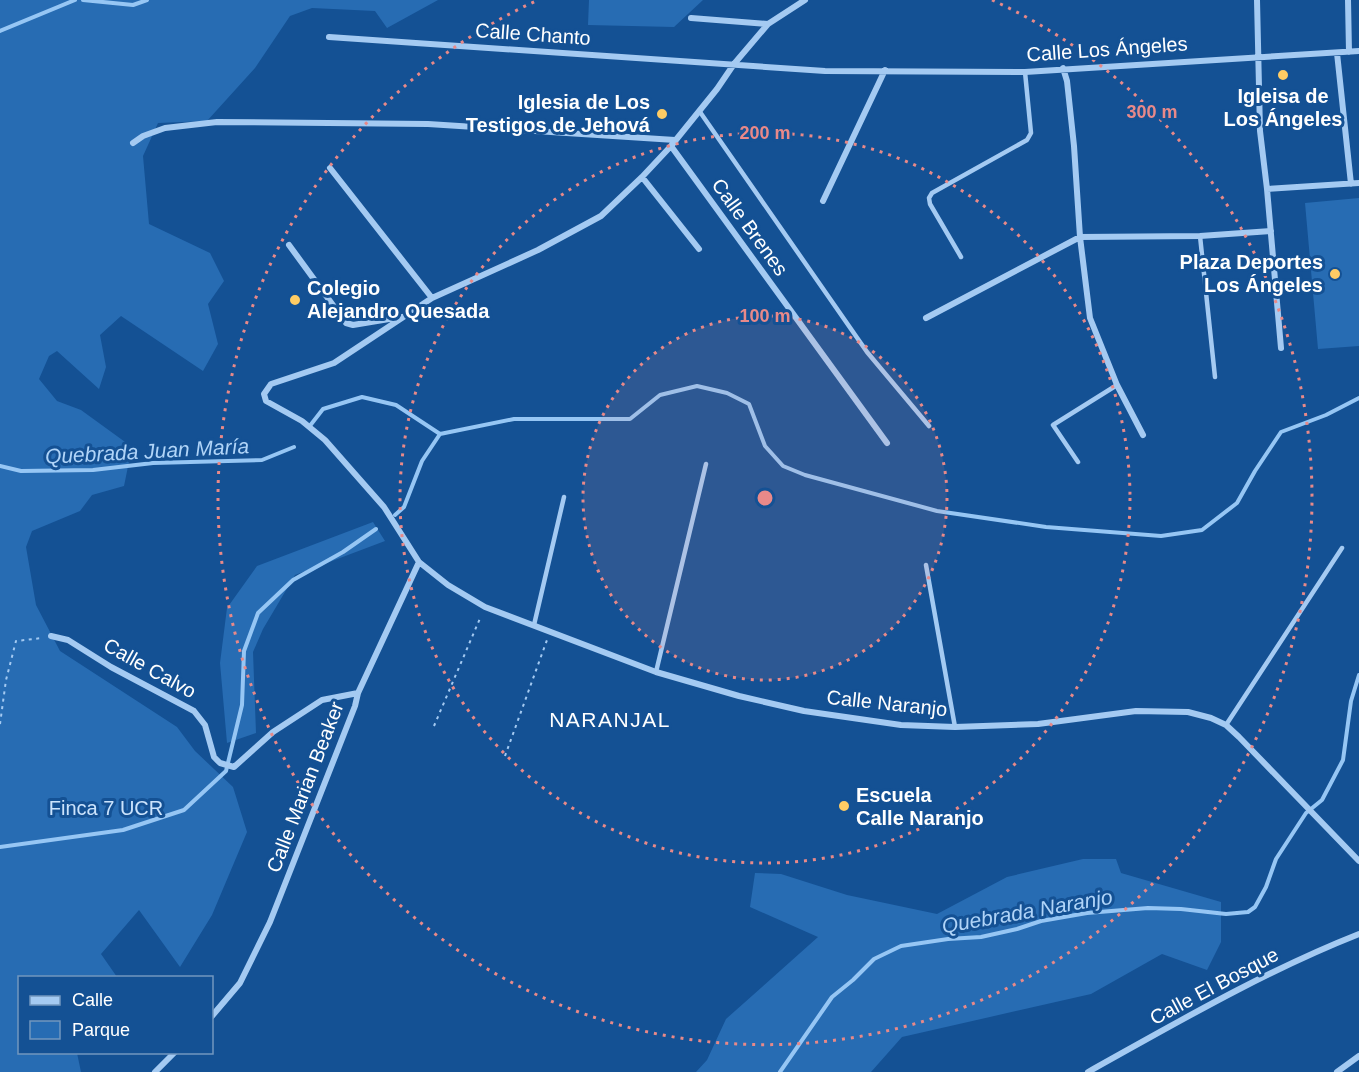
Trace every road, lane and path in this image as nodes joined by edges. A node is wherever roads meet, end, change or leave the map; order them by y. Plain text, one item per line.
1 (805, 0) edge
2 (1257, 0) edge
3 (1348, 0) edge
4 (691, 18) dead end
5 (768, 24) junction
6 (329, 38) dead end
7 (1359, 51) edge
8 (1349, 52) junction
9 (1337, 53) junction
10 (1258, 56) junction
11 (734, 64) junction
12 (1063, 68) junction
13 (885, 70) junction
14 (1025, 72) junction
15 (700, 112) junction
16 (133, 143) dead end
17 (673, 143) junction
18 (330, 168) dead end
19 (642, 177) junction
20 (1359, 183) edge
21 (1351, 184) junction
22 (1267, 189) junction
23 (824, 201) dead end
24 (1271, 231) junction
25 (1200, 236) junction
26 (1080, 237) junction
27 (289, 245) dead end
28 (699, 249) dead end
29 (961, 257) dead end
30 (432, 298) junction
31 (405, 316) junction
32 (926, 318) dead end
33 (1281, 348) dead end
34 (1215, 377) dead end
35 (1117, 385) junction
36 (929, 426) dead end
37 (1143, 435) dead end
38 (887, 443) dead end
39 (1078, 462) dead end
40 (706, 464) dead end
41 (564, 497) dead end
42 (1342, 548) dead end
43 (419, 562) junction
44 (926, 565) dead end
45 (485, 607) junction
46 (534, 625) junction
47 (550, 632) junction
48 (51, 636) joint
49 (656, 672) junction
50 (358, 693) junction
51 (0, 724) edge
52 (1226, 725) junction
53 (434, 726) dead end
54 (955, 727) junction
55 (505, 756) dead end
56 (1359, 861) edge
57 (1359, 934) edge
58 (213, 1015) edge
59 (174, 1054) edge
60 (1359, 1056) edge
61 (155, 1072) edge
62 (1088, 1072) edge
63 (1337, 1072) edge

1 - 5 street
2 - 10 street
3 - 8 street
4 - 5 street
5 - 11 street
6 - 11 street, Calle Chanto
7 - 8 street, Calle Los Ángeles
8 - 9 street, Calle Los Ángeles
9 - 10 street, Calle Los Ángeles
9 - 21 street
10 - 12 street, Calle Los Ángeles
10 - 22 street
11 - 13 street, Calle Los Ángeles
11 - 15 street
12 - 14 street, Calle Los Ángeles
12 - 26 street
13 - 14 street, Calle Los Ángeles
13 - 23 street
14 - 29 lane
15 - 17 street
15 - 36 lane
16 - 17 street
17 - 19 street
17 - 38 street, Calle Brenes
18 - 30 street
19 - 28 street
19 - 30 street
20 - 21 street
21 - 22 street
22 - 24 street
24 - 25 street
24 - 33 street
25 - 26 street
25 - 34 lane
26 - 32 street
26 - 35 street
27 - 31 street
30 - 31 street
31 - 43 street, Calle Naranjo
35 - 37 street
35 - 39 lane
40 - 49 lane
41 - 46 lane
42 - 52 lane
43 - 45 street, Calle Naranjo
43 - 50 street, Calle Marian Beaker
44 - 54 lane
45 - 46 street, Calle Naranjo
45 - 53 path
46 - 47 street, Calle Naranjo
47 - 49 street, Calle Naranjo
47 - 55 path
48 - 50 street, Calle Calvo
48 - 51 path
49 - 54 street, Calle Naranjo
50 - 58 street, Calle Marian Beaker
52 - 54 street, Calle Naranjo
52 - 56 street, Calle Naranjo
57 - 62 street, Calle El Bosque
59 - 61 street
60 - 63 street

